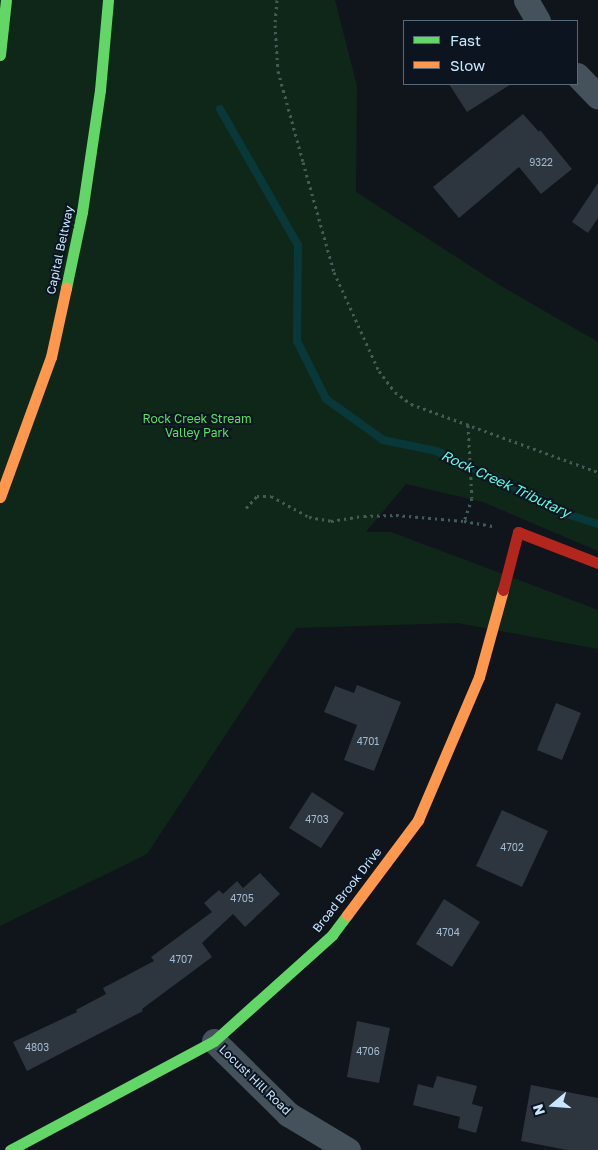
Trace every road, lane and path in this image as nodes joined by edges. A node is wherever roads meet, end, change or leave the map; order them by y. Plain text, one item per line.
1 (6, 0) edge
2 (108, 0) edge
3 (277, 0) edge
4 (526, 0) edge
5 (537, 20) edge
6 (0, 55) edge
7 (578, 76) edge
8 (598, 97) edge
9 (468, 426) junction
10 (598, 472) edge
11 (0, 497) edge
12 (246, 508) dead end
13 (464, 521) junction
14 (518, 532) junction
15 (598, 563) edge
16 (214, 1041) junction
17 (10, 1150) edge
18 (348, 1150) edge

1 - 6 main road
2 - 11 main road, Capital Beltway
3 - 9 path
4 - 5 street
7 - 8 street
9 - 10 path
9 - 13 path
12 - 13 path
13 - 14 path
14 - 15 main road
14 - 16 main road, Broad Brook Drive
16 - 17 main road, Broad Brook Drive
16 - 18 street, Locust Hill Road

